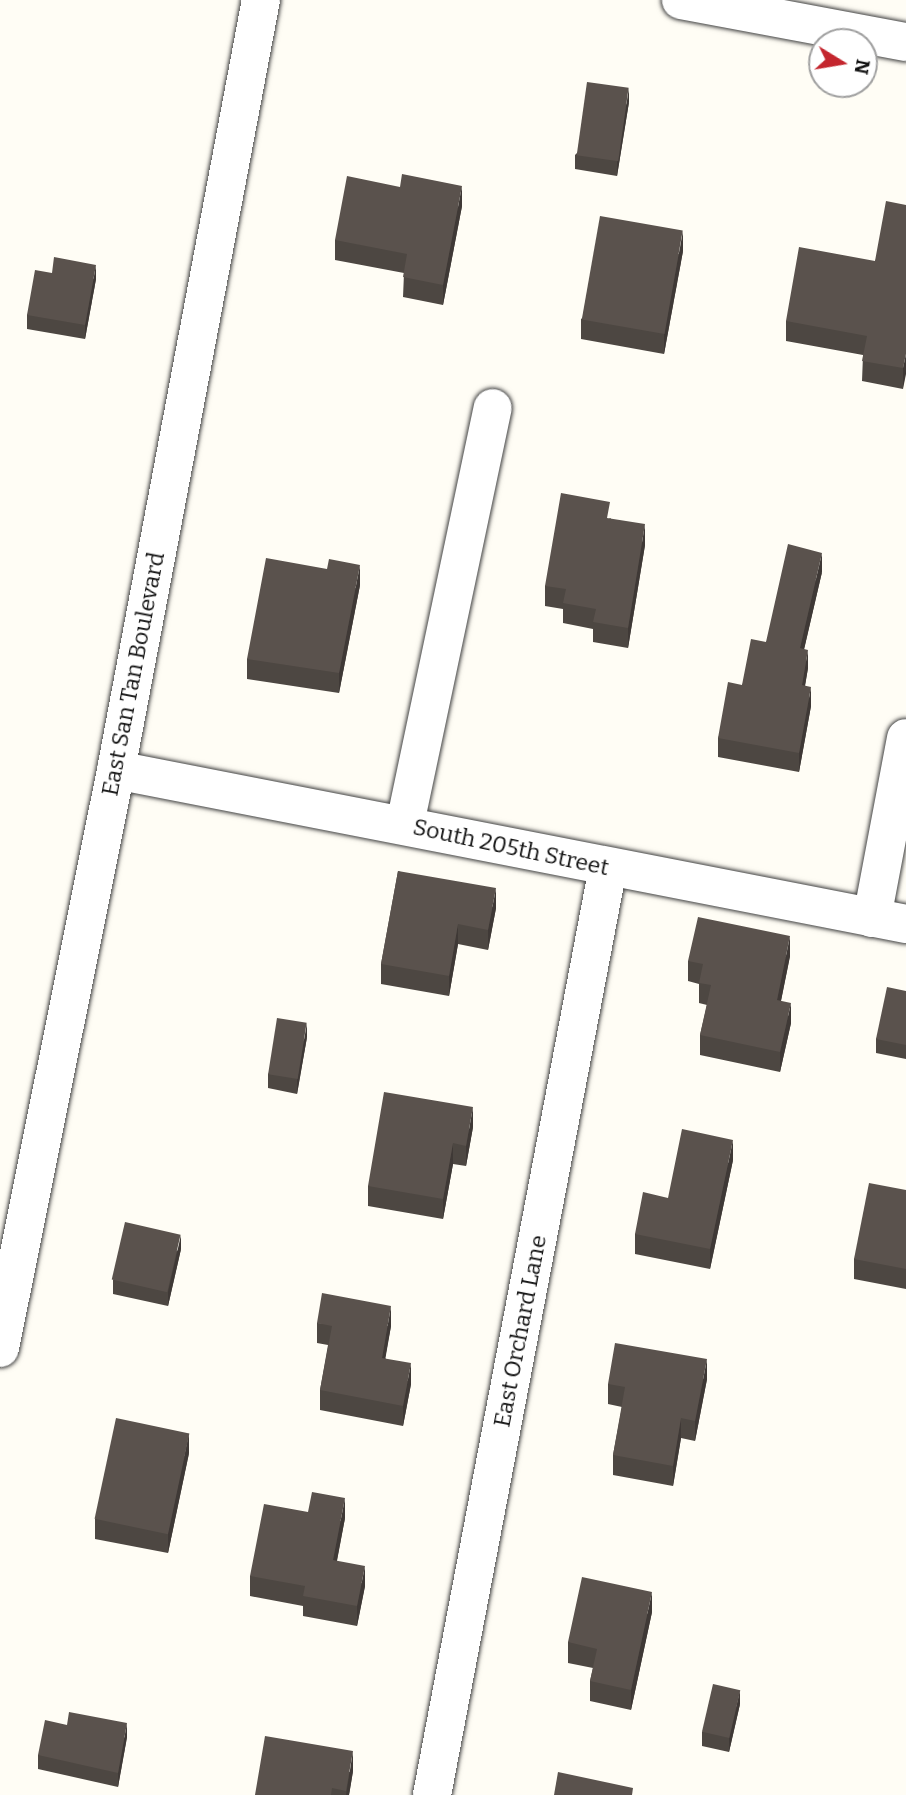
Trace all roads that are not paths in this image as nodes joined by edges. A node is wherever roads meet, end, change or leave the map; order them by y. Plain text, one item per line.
1 (261, 0) edge
2 (681, 0) edge
3 (906, 42) edge
4 (493, 408) dead end
5 (906, 738) edge
6 (116, 770) junction
7 (405, 824) junction
8 (608, 867) junction
9 (889, 921) edge
10 (0, 1348) edge
11 (432, 1795) edge

1 - 6 street, East San Tan Boulevard
2 - 3 street
4 - 7 street
5 - 9 street
6 - 7 street, South 205th Street
6 - 10 street, East San Tan Boulevard
7 - 8 street, South 205th Street
8 - 9 street, South 205th Street
8 - 11 street, East Orchard Lane

